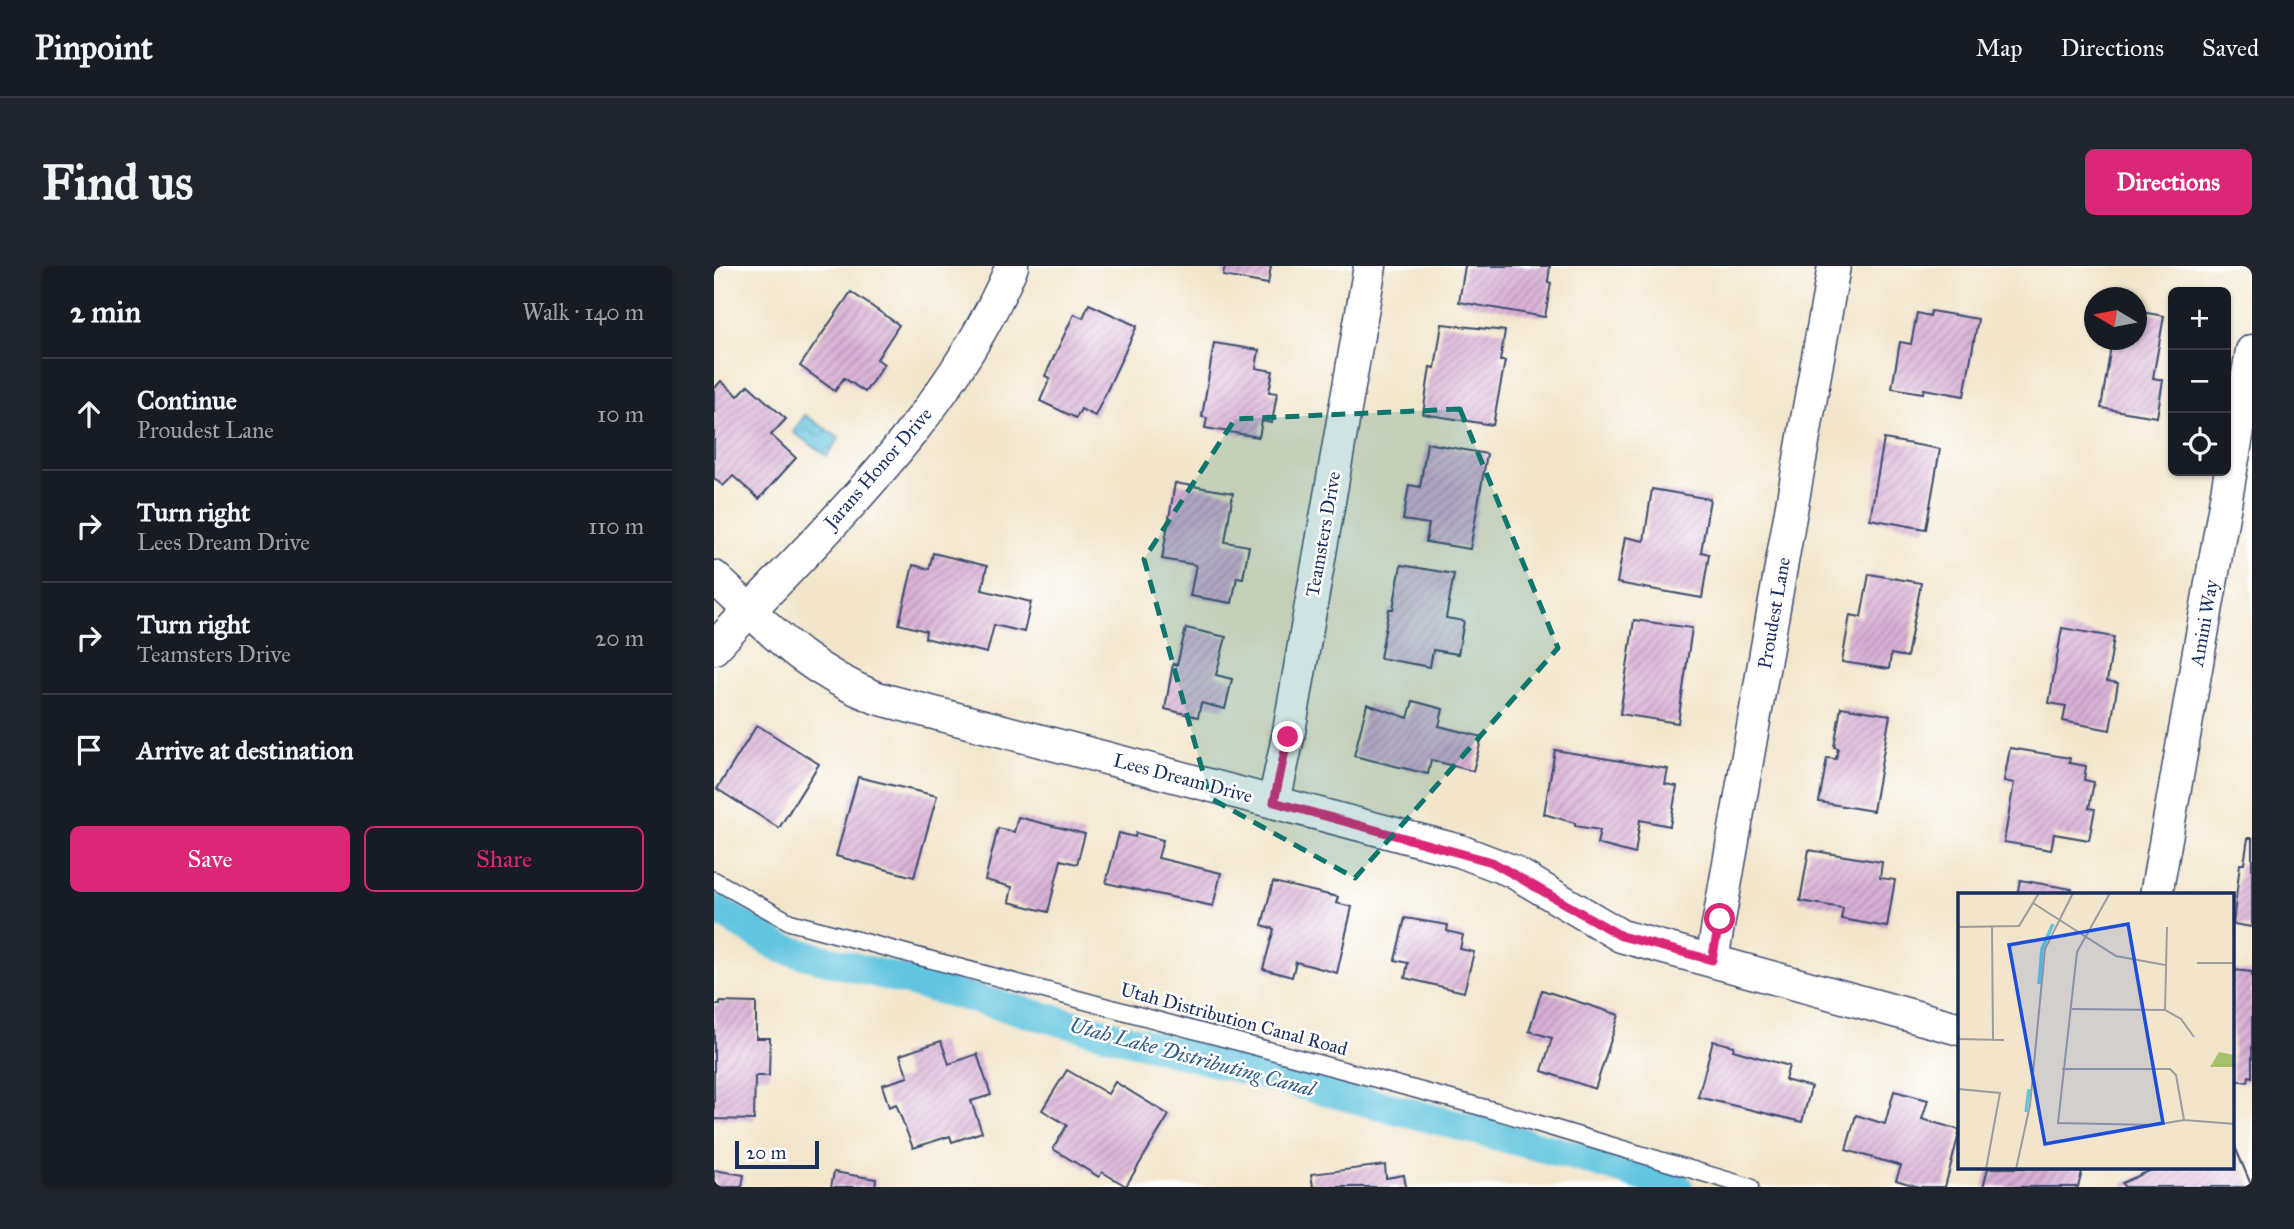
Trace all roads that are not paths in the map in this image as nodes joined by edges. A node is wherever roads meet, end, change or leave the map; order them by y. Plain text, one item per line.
1 (1012, 266) edge
2 (1370, 266) edge
3 (1835, 266) edge
4 (2252, 351) edge
5 (714, 577) edge
6 (748, 612) junction
7 (714, 648) edge
8 (1274, 802) junction
9 (714, 880) edge
10 (2157, 893) edge
11 (1712, 960) junction
12 (1958, 1028) edge
13 (1750, 1187) edge

1 - 6 street, Jarans Honor Drive
2 - 8 street, Teamsters Drive
3 - 11 street, Proudest Lane
4 - 10 street, Amini Way
5 - 6 street, Lees Dream Drive
6 - 7 street, Jarans Honor Drive
6 - 8 street, Lees Dream Drive
8 - 11 street, Lees Dream Drive
9 - 13 lane, Utah Distribution Canal Road
11 - 12 street

